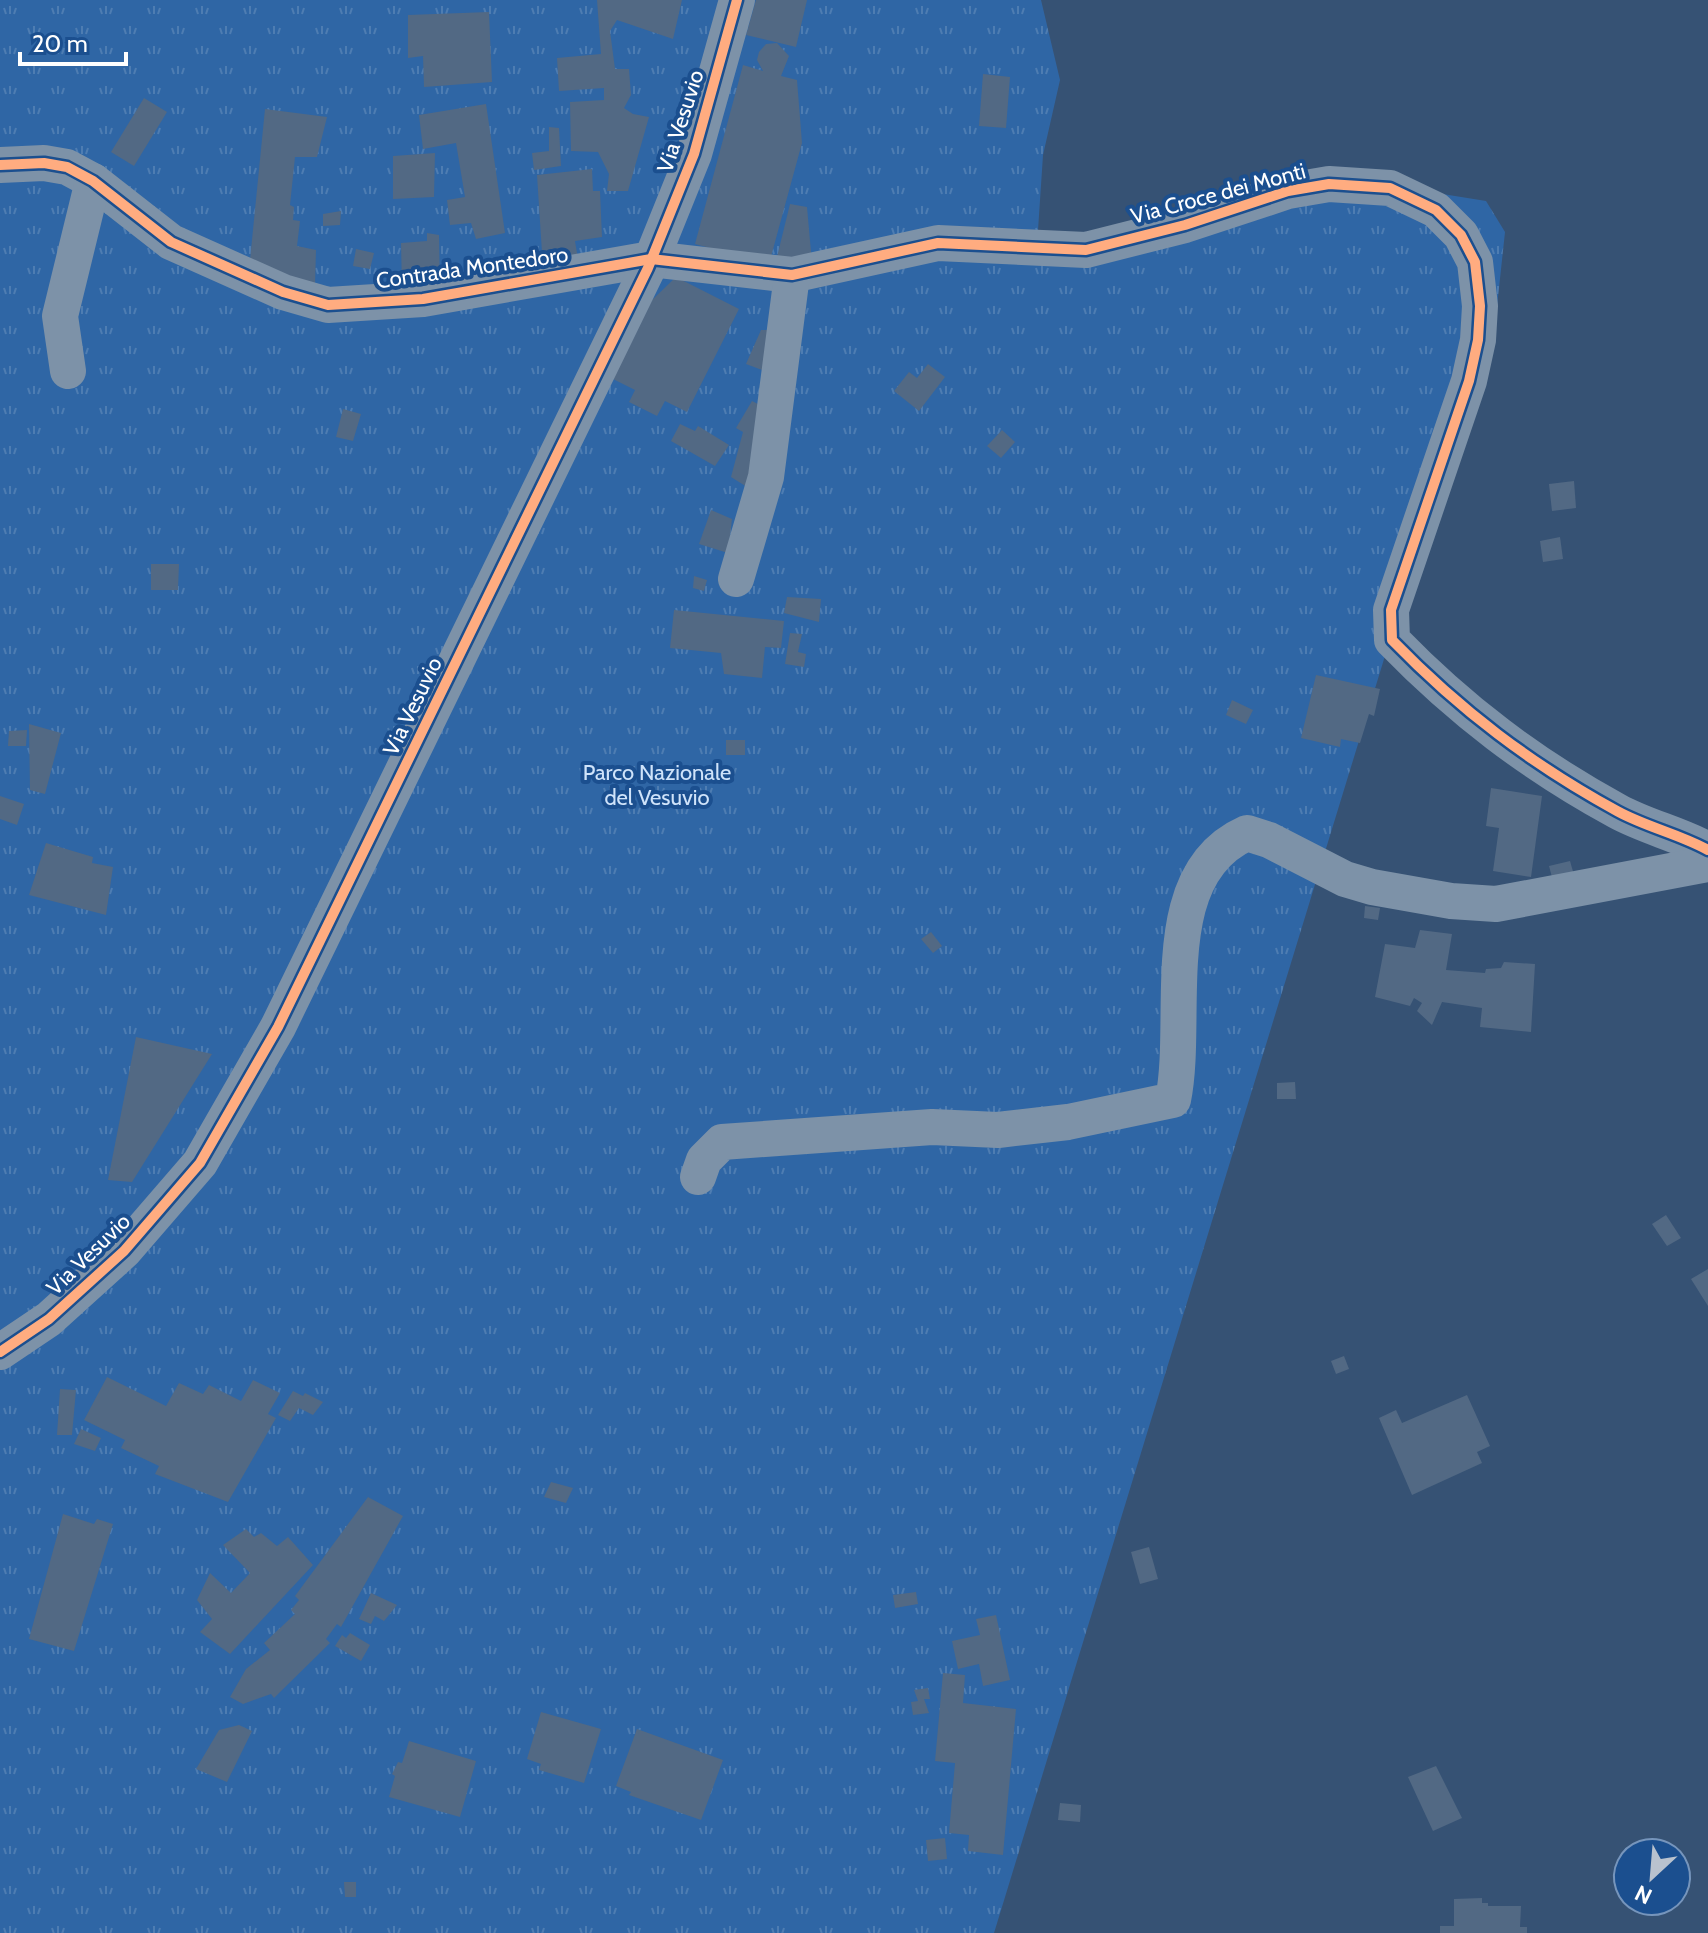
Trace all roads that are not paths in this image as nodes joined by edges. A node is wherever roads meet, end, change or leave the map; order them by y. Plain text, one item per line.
1 (737, 0) edge
2 (0, 165) edge
3 (93, 181) junction
4 (651, 259) junction
5 (792, 275) junction
6 (68, 371) dead end
7 (736, 579) dead end
8 (1708, 850) edge
9 (1708, 864) edge
10 (698, 1177) dead end
11 (0, 1352) edge

1 - 4 street, Via Vesuvio
2 - 3 street, Contrada Montedoro
3 - 4 street, Contrada Montedoro
3 - 6 street
4 - 5 street, Via Croce dei Monti
4 - 11 street, Via Vesuvio
5 - 7 street
5 - 8 street, Via Croce dei Monti
9 - 10 street

